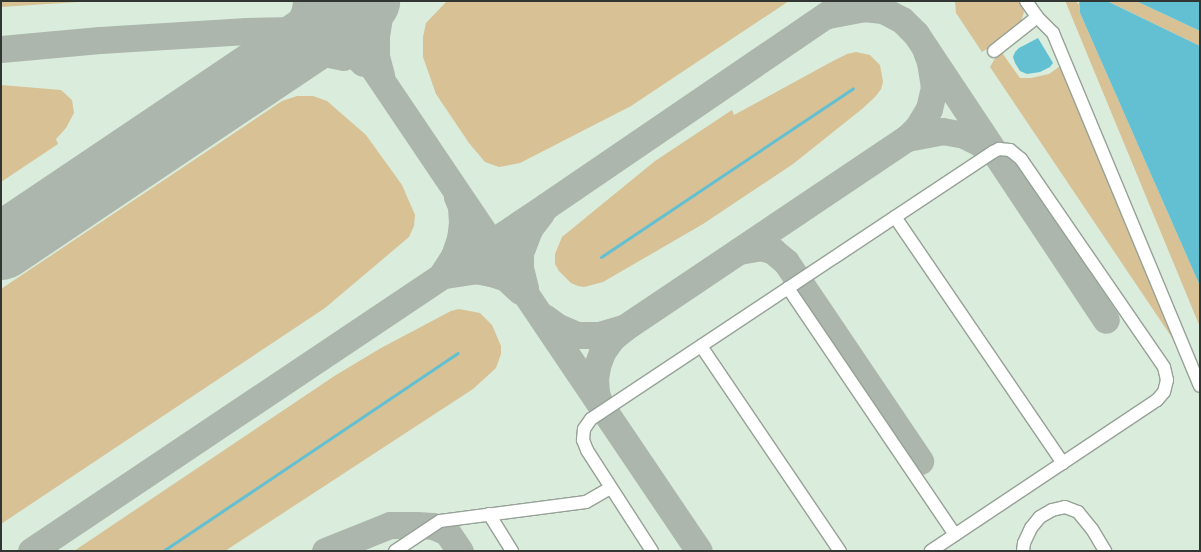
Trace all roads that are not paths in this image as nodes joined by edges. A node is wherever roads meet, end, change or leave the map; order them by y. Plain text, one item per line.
1 (1026, 1) edge
2 (1037, 17) junction
3 (994, 51) dead end
4 (895, 217) junction
5 (788, 288) junction
6 (701, 346) junction
7 (1200, 386) edge
8 (1063, 463) junction
9 (610, 488) junction
10 (489, 514) junction
11 (955, 535) junction
12 (395, 551) edge
13 (512, 551) edge
14 (652, 551) edge
15 (840, 551) edge
16 (931, 551) edge
17 (1023, 551) edge
18 (1105, 551) edge

1 - 2 lane
2 - 3 lane
2 - 7 lane
4 - 5 lane
4 - 8 lane
4 - 8 lane
5 - 6 lane
5 - 11 lane
6 - 9 lane
6 - 15 lane
8 - 11 lane
9 - 10 lane
9 - 14 lane
10 - 12 lane
10 - 13 lane
11 - 16 lane
17 - 18 lane

